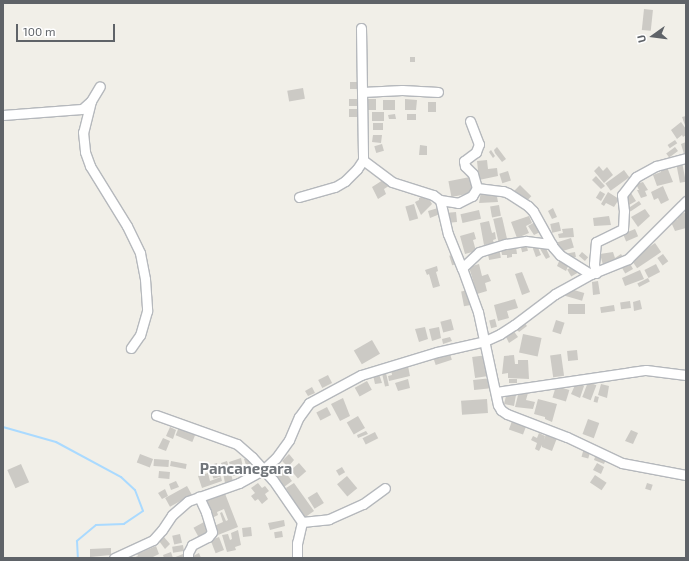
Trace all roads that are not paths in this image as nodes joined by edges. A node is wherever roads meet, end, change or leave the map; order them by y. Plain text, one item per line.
1 (361, 28) dead end
2 (100, 86) dead end
3 (362, 92) junction
4 (438, 92) dead end
5 (91, 101) junction
6 (3, 115) edge
7 (470, 121) dead end
8 (686, 158) edge
9 (363, 160) junction
10 (477, 188) junction
11 (299, 197) dead end
12 (440, 200) junction
13 (686, 202) edge
14 (552, 244) junction
15 (462, 268) junction
16 (593, 274) junction
17 (485, 340) junction
18 (131, 348) dead end
19 (686, 375) edge
20 (496, 392) junction
21 (156, 415) dead end
22 (264, 469) junction
23 (686, 475) edge
24 (385, 488) dead end
25 (199, 497) junction
26 (302, 522) junction
27 (125, 556) edge
28 (188, 557) dead end
29 (114, 558) edge
30 (296, 558) edge

1 - 3 street
2 - 5 street
3 - 4 street
3 - 9 street
5 - 6 street
5 - 18 street
7 - 10 street
8 - 16 street
9 - 11 street
9 - 12 street
10 - 12 street
10 - 14 street
12 - 15 street
13 - 16 street
14 - 15 street
14 - 16 street
15 - 17 street
16 - 17 street
17 - 20 street
17 - 22 street
19 - 20 street
20 - 23 street
21 - 22 street
22 - 25 street
22 - 26 street
24 - 26 street
25 - 27 street
25 - 28 street
26 - 30 street
27 - 29 street

